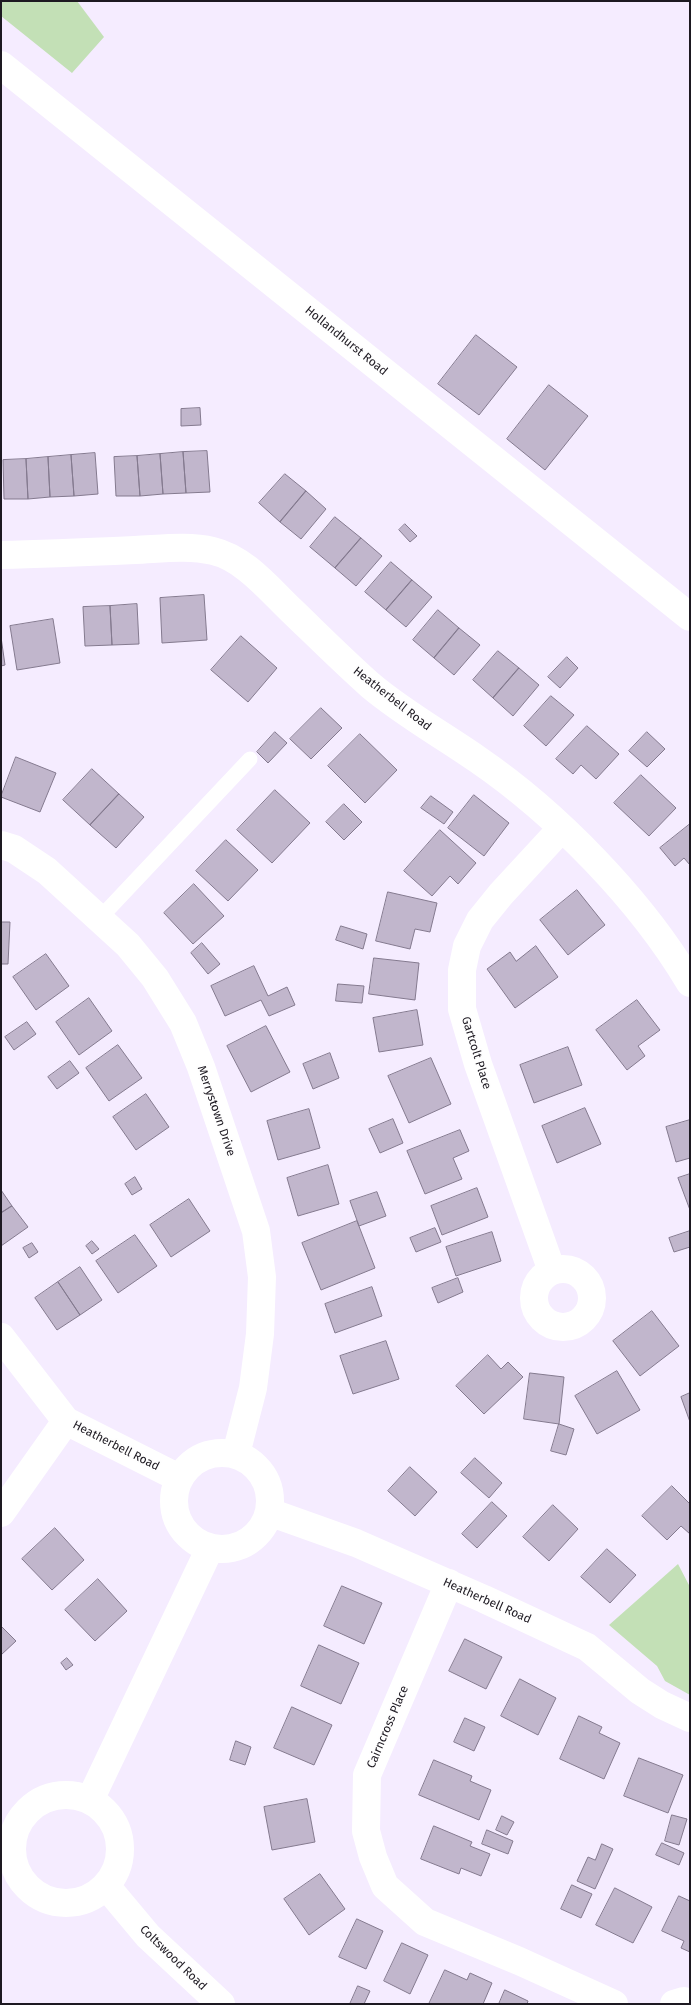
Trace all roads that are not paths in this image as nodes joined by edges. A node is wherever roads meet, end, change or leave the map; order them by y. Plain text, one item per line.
1 (1, 65) edge
2 (1, 555) edge
3 (690, 617) edge
4 (250, 758) dead end
5 (561, 829) junction
6 (1, 845) edge
7 (100, 918) junction
8 (690, 983) edge
9 (552, 1271) dead end
10 (1, 1337) edge
11 (66, 1421) junction
12 (236, 1454) junction
13 (179, 1478) junction
14 (269, 1512) junction
15 (1, 1513) edge
16 (210, 1548) junction
17 (449, 1583) junction
18 (690, 1718) edge
19 (91, 1798) junction
20 (8, 1871) edge
21 (107, 1887) junction
22 (221, 2004) edge
23 (614, 2004) edge
24 (674, 2004) edge
25 (688, 2004) edge

1 - 3 street, Hollandhurst Road
2 - 5 street, Heatherbell Road
4 - 7 lane
5 - 8 street, Heatherbell Road
5 - 9 street, Gartcolt Place
6 - 7 street, Merrystown Drive
7 - 12 street, Merrystown Drive
10 - 11 street, Heatherbell Road
11 - 13 street, Heatherbell Road
11 - 15 street
12 - 13 street
12 - 14 street
13 - 16 street
14 - 16 street
14 - 17 street, Heatherbell Road
16 - 19 street
17 - 18 street, Heatherbell Road
17 - 23 street, Cairncross Place
19 - 20 street
19 - 21 street
20 - 21 street
21 - 22 street, Coltswood Road
24 - 25 street

